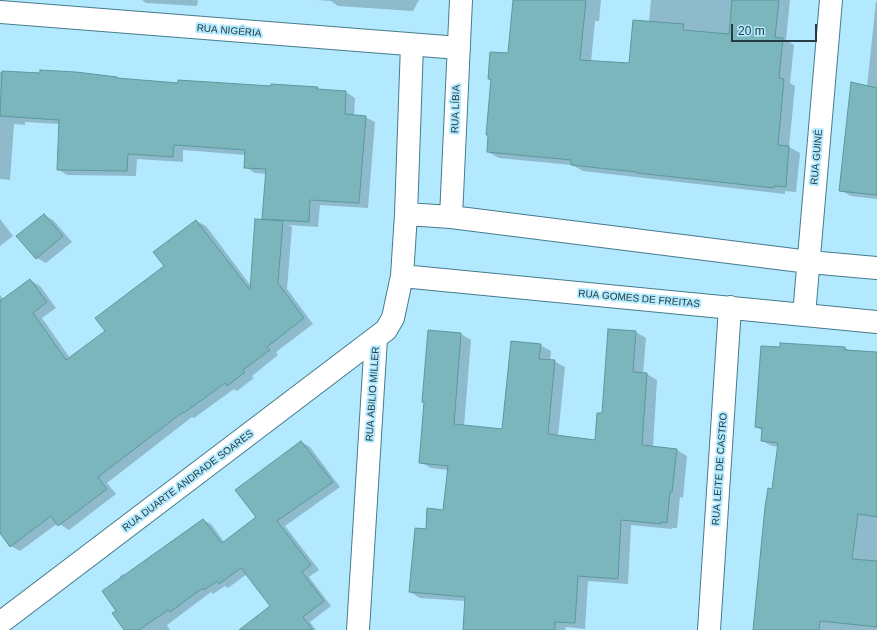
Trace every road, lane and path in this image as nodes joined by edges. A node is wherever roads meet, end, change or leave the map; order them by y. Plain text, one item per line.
1 (461, 0) edge
2 (831, 0) edge
3 (0, 12) edge
4 (412, 45) junction
5 (459, 48) junction
6 (406, 214) junction
7 (451, 217) junction
8 (809, 262) junction
9 (877, 268) edge
10 (402, 276) junction
11 (730, 307) junction
12 (804, 315) junction
13 (877, 322) edge
14 (376, 338) junction
15 (0, 623) edge
16 (358, 630) edge
17 (709, 630) edge

1 - 5 street, RUA LÍBIA
2 - 8 street, RUA GUINÉ
3 - 4 street, RUA NIGÉRIA
4 - 5 street, RUA NIGÉRIA
4 - 6 street, RUA ABILIO MILLER
5 - 7 street, RUA LÍBIA
6 - 7 street
6 - 10 street, RUA ABILIO MILLER
7 - 8 street
8 - 9 street
8 - 12 street, RUA GUINÉ
10 - 11 street, RUA GOMES DE FREITAS
10 - 14 street, RUA ABILIO MILLER
11 - 12 street, RUA GOMES DE FREITAS
11 - 17 street, RUA LEITE DE CASTRO
12 - 13 street, RUA GOMES DE FREITAS
14 - 15 street, RUA DUARTE ANDRADE SOARES
14 - 16 street, RUA ABILIO MILLER

